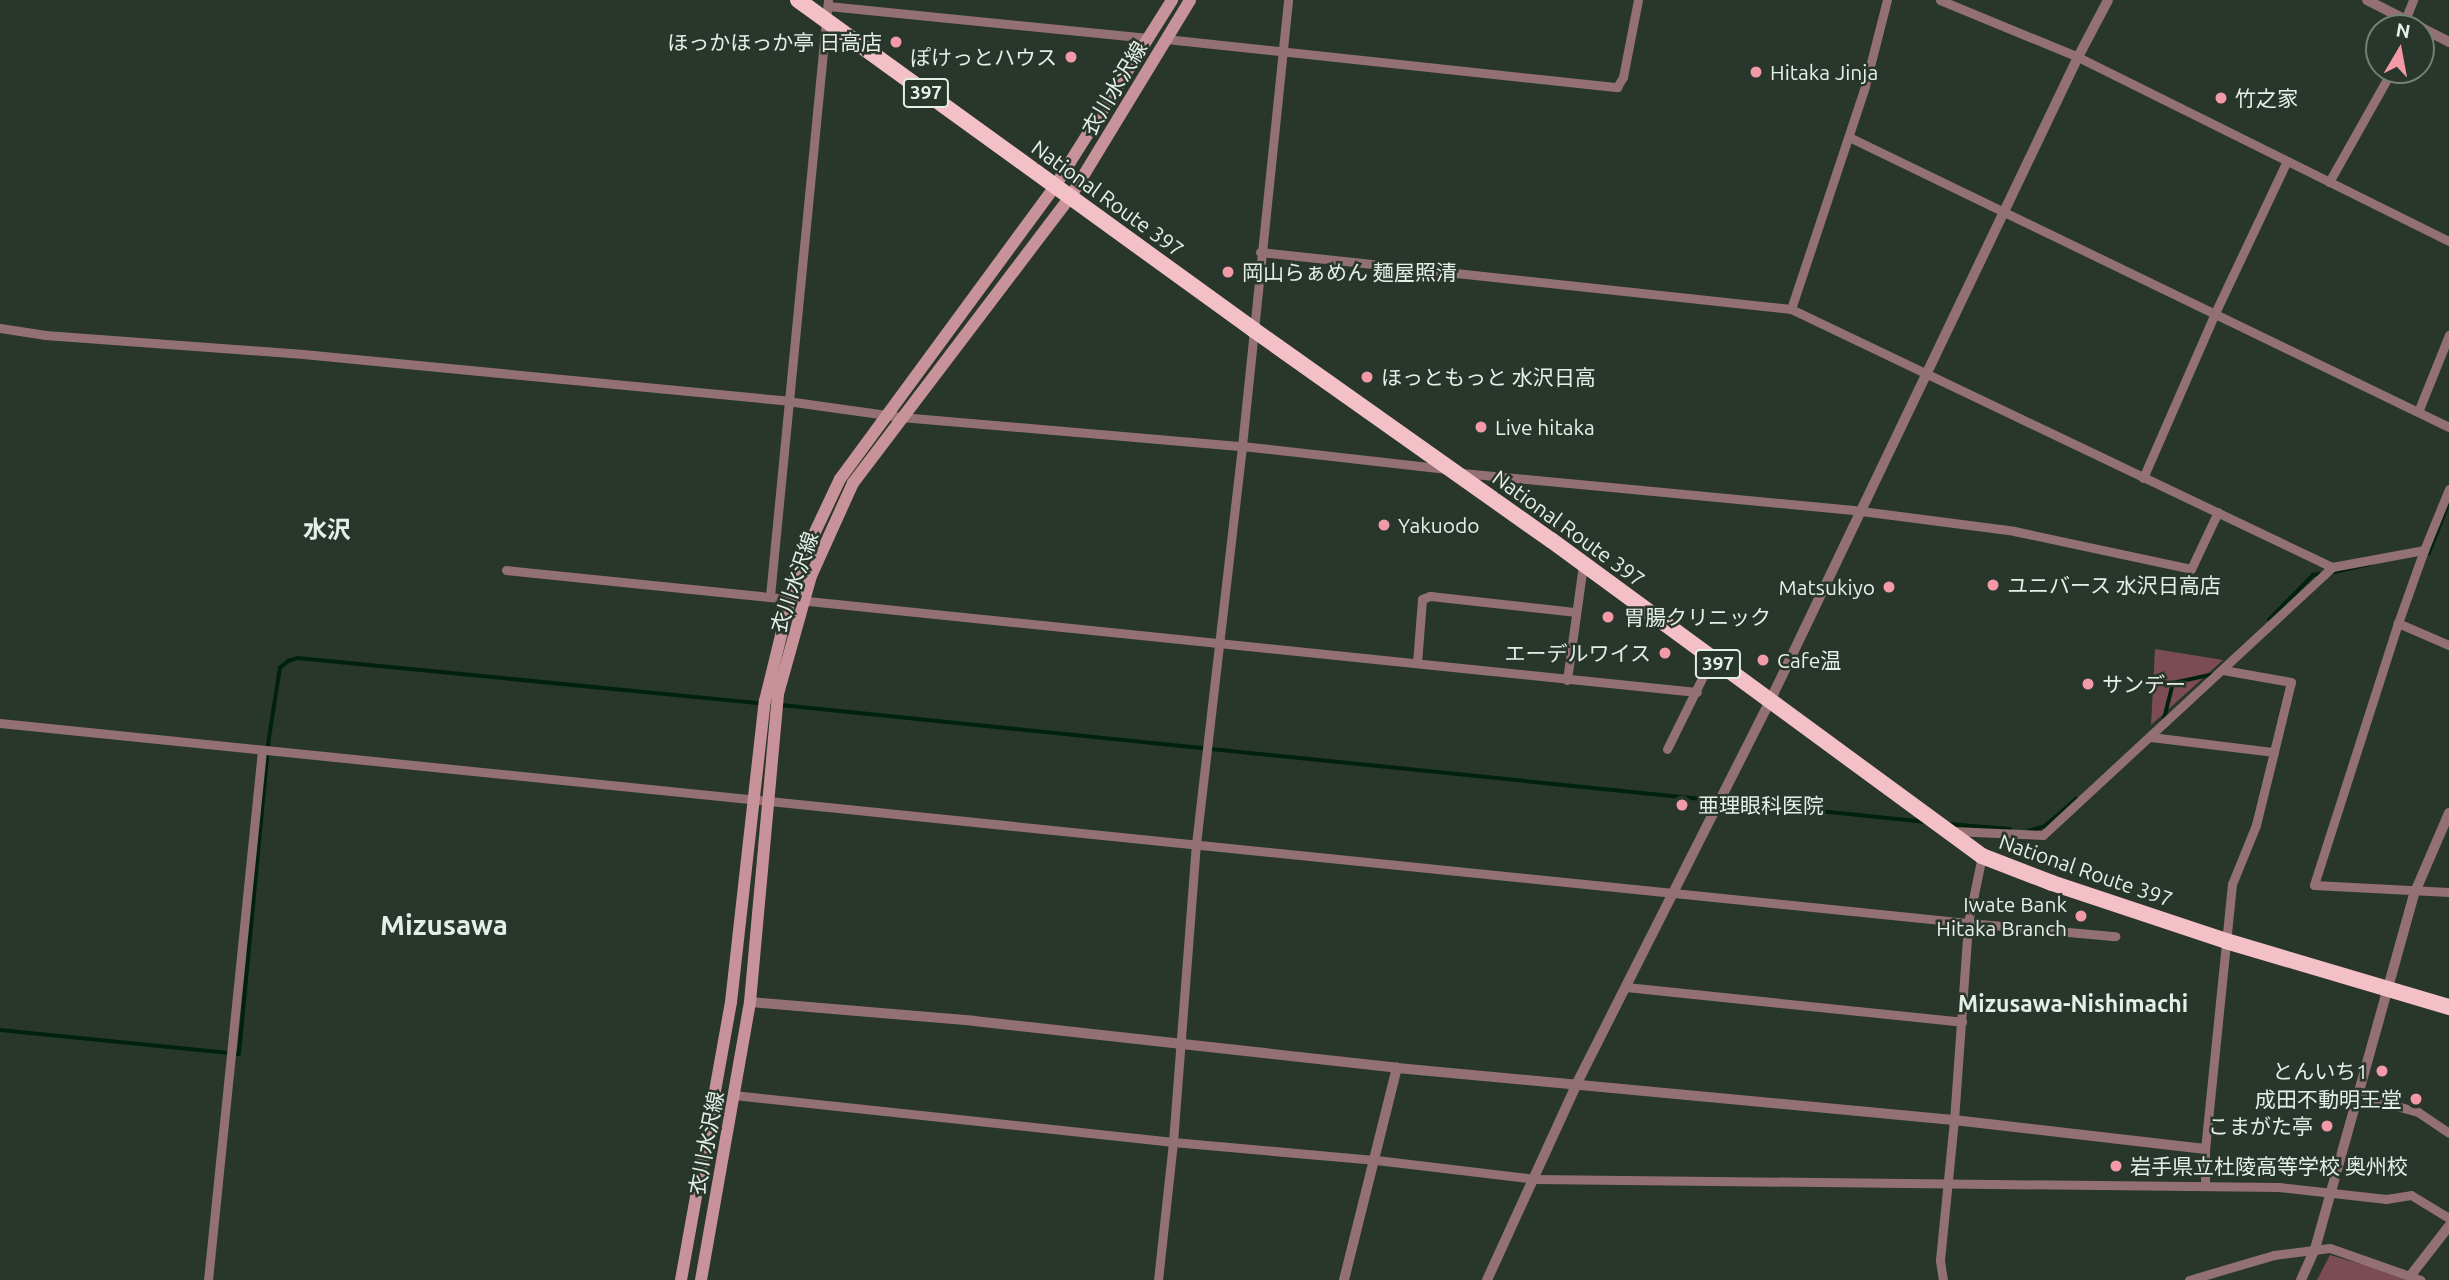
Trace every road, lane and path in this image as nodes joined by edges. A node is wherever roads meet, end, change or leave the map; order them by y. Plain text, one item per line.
1 (798, 0) edge
2 (1172, 0) edge
3 (1190, 0) edge
4 (1288, 0) edge
5 (1638, 0) edge
6 (1887, 0) edge
7 (1940, 0) edge
8 (2108, 0) edge
9 (2367, 0) edge
10 (828, 10) edge
11 (2394, 14) edge
12 (1148, 38) junction
13 (1167, 40) junction
14 (1283, 53) junction
15 (2078, 57) junction
16 (2384, 84) edge
17 (1849, 136) junction
18 (2287, 161) junction
19 (2329, 182) junction
20 (1055, 186) junction
21 (1071, 196) junction
22 (2006, 213) junction
23 (2449, 241) edge
24 (1260, 252) junction
25 (1791, 309) junction
26 (2215, 313) junction
27 (0, 328) edge
28 (1254, 330) junction
29 (2449, 335) edge
30 (1928, 373) junction
31 (788, 401) junction
32 (2418, 412) junction
33 (884, 415) junction
34 (901, 417) junction
35 (2449, 427) edge
36 (1242, 446) junction
37 (1454, 471) junction
38 (2143, 478) junction
39 (2449, 489) edge
40 (1861, 511) junction
41 (2218, 512) junction
42 (2424, 550) junction
43 (1583, 564) junction
44 (2332, 567) junction
45 (506, 570) dead end
46 (770, 596) junction
47 (790, 598) junction
48 (804, 600) junction
49 (1576, 611) junction
50 (2398, 623) junction
51 (1217, 640) junction
52 (2449, 645) edge
53 (1711, 660) junction
54 (1417, 663) junction
55 (2223, 670) junction
56 (1567, 680) junction
57 (1696, 692) junction
58 (1770, 701) junction
59 (0, 723) edge
60 (2151, 737) junction
61 (1667, 749) dead end
62 (262, 750) junction
63 (2274, 752) junction
64 (761, 799) junction
65 (2449, 813) edge
66 (1950, 831) junction
67 (1196, 844) junction
68 (1982, 856) junction
69 (2415, 891) junction
70 (1675, 892) junction
71 (2449, 892) edge
72 (1968, 923) junction
73 (2115, 936) dead end
74 (2226, 941) junction
75 (1626, 987) junction
76 (2388, 989) junction
77 (750, 1002) junction
78 (2449, 1007) edge
79 (1962, 1022) junction
80 (1181, 1043) junction
81 (1397, 1068) junction
82 (1577, 1083) junction
83 (734, 1095) junction
84 (2357, 1095) junction
85 (1954, 1119) junction
86 (2449, 1133) edge
87 (1173, 1142) junction
88 (2205, 1149) junction
89 (1376, 1160) junction
90 (1535, 1179) junction
91 (1948, 1182) junction
92 (2205, 1185) junction
93 (2331, 1192) junction
94 (2449, 1218) edge
95 (2449, 1226) edge
96 (2315, 1250) junction
97 (2416, 1278) edge
98 (208, 1280) edge
99 (681, 1280) edge
100 (701, 1280) edge
101 (1158, 1280) edge
102 (1344, 1280) edge
103 (1487, 1280) edge
104 (1943, 1280) edge
105 (2189, 1280) edge
106 (2301, 1280) edge

1 - 10 highway, National Route 397 / 397
2 - 12 main road, 衣川水沢線
3 - 13 main road, 衣川水沢線
4 - 14 street
5 - 14 street
6 - 17 street
7 - 15 street
8 - 15 street
9 - 11 street
10 - 12 street
10 - 20 highway, National Route 397 / 397
10 - 31 street
12 - 20 main road, 衣川水沢線
13 - 14 street
13 - 21 main road, 衣川水沢線
14 - 24 street
15 - 18 street
15 - 22 street
16 - 19 street
17 - 22 street
17 - 25 street
18 - 19 street
18 - 26 street
19 - 23 street
20 - 21 highway, National Route 397 / 397
20 - 33 main road, 衣川水沢線
21 - 28 highway, National Route 397 / 397
21 - 34 main road, 衣川水沢線
22 - 26 street
22 - 30 street
24 - 25 street
24 - 28 street
25 - 30 street
26 - 32 street
26 - 38 street
27 - 31 street
28 - 36 street
28 - 37 highway, National Route 397 / 397
29 - 32 street
30 - 38 street
30 - 40 street
31 - 33 street
31 - 46 street
32 - 35 street
33 - 34 street
33 - 47 main road, 衣川水沢線
34 - 36 street
34 - 48 main road, 衣川水沢線
36 - 37 street
36 - 51 street
37 - 40 street
37 - 43 highway, National Route 397 / 397
38 - 41 street
39 - 42 street
40 - 41 street
40 - 58 street
41 - 44 street
42 - 44 street
42 - 50 street
43 - 49 street
43 - 53 highway, National Route 397 / 397
44 - 55 street
45 - 46 street
46 - 47 street
47 - 48 street
47 - 64 main road, 衣川水沢線
48 - 51 street
48 - 64 main road, 衣川水沢線
49 - 54 street
49 - 56 street
50 - 52 street
50 - 69 street
51 - 54 street
51 - 67 street
53 - 57 street
53 - 58 highway, National Route 397 / 397
54 - 56 street
55 - 60 street
55 - 63 street
56 - 57 street
57 - 61 street
58 - 66 highway, National Route 397 / 397
58 - 70 street
59 - 62 street
60 - 63 street
60 - 66 street
62 - 64 street
62 - 98 street
63 - 74 street
64 - 67 street
64 - 77 main road, 衣川水沢線
64 - 99 main road, 衣川水沢線
65 - 69 street
66 - 68 highway, National Route 397 / 397
67 - 70 street
67 - 80 street
68 - 72 street
68 - 74 highway, National Route 397 / 397
69 - 71 street
69 - 76 street
70 - 72 street
70 - 75 street
72 - 73 street
72 - 79 street
74 - 76 highway, National Route 397 / 397
74 - 88 street
75 - 79 street
75 - 82 street
76 - 78 highway, National Route 397 / 397
76 - 84 street
77 - 80 street
77 - 83 main road, 衣川水沢線
79 - 85 street
80 - 81 street
80 - 87 street
81 - 82 street
81 - 89 street
82 - 85 street
82 - 90 street
83 - 87 street
83 - 100 main road, 衣川水沢線
84 - 86 street
84 - 93 street
85 - 88 street
85 - 91 street
87 - 89 street
87 - 101 street
88 - 92 street
89 - 90 street
89 - 102 street
90 - 91 street
90 - 103 street
91 - 92 street
91 - 104 street
92 - 93 street
93 - 94 street
93 - 96 street
95 - 97 street
96 - 97 street
96 - 105 street
96 - 106 street

